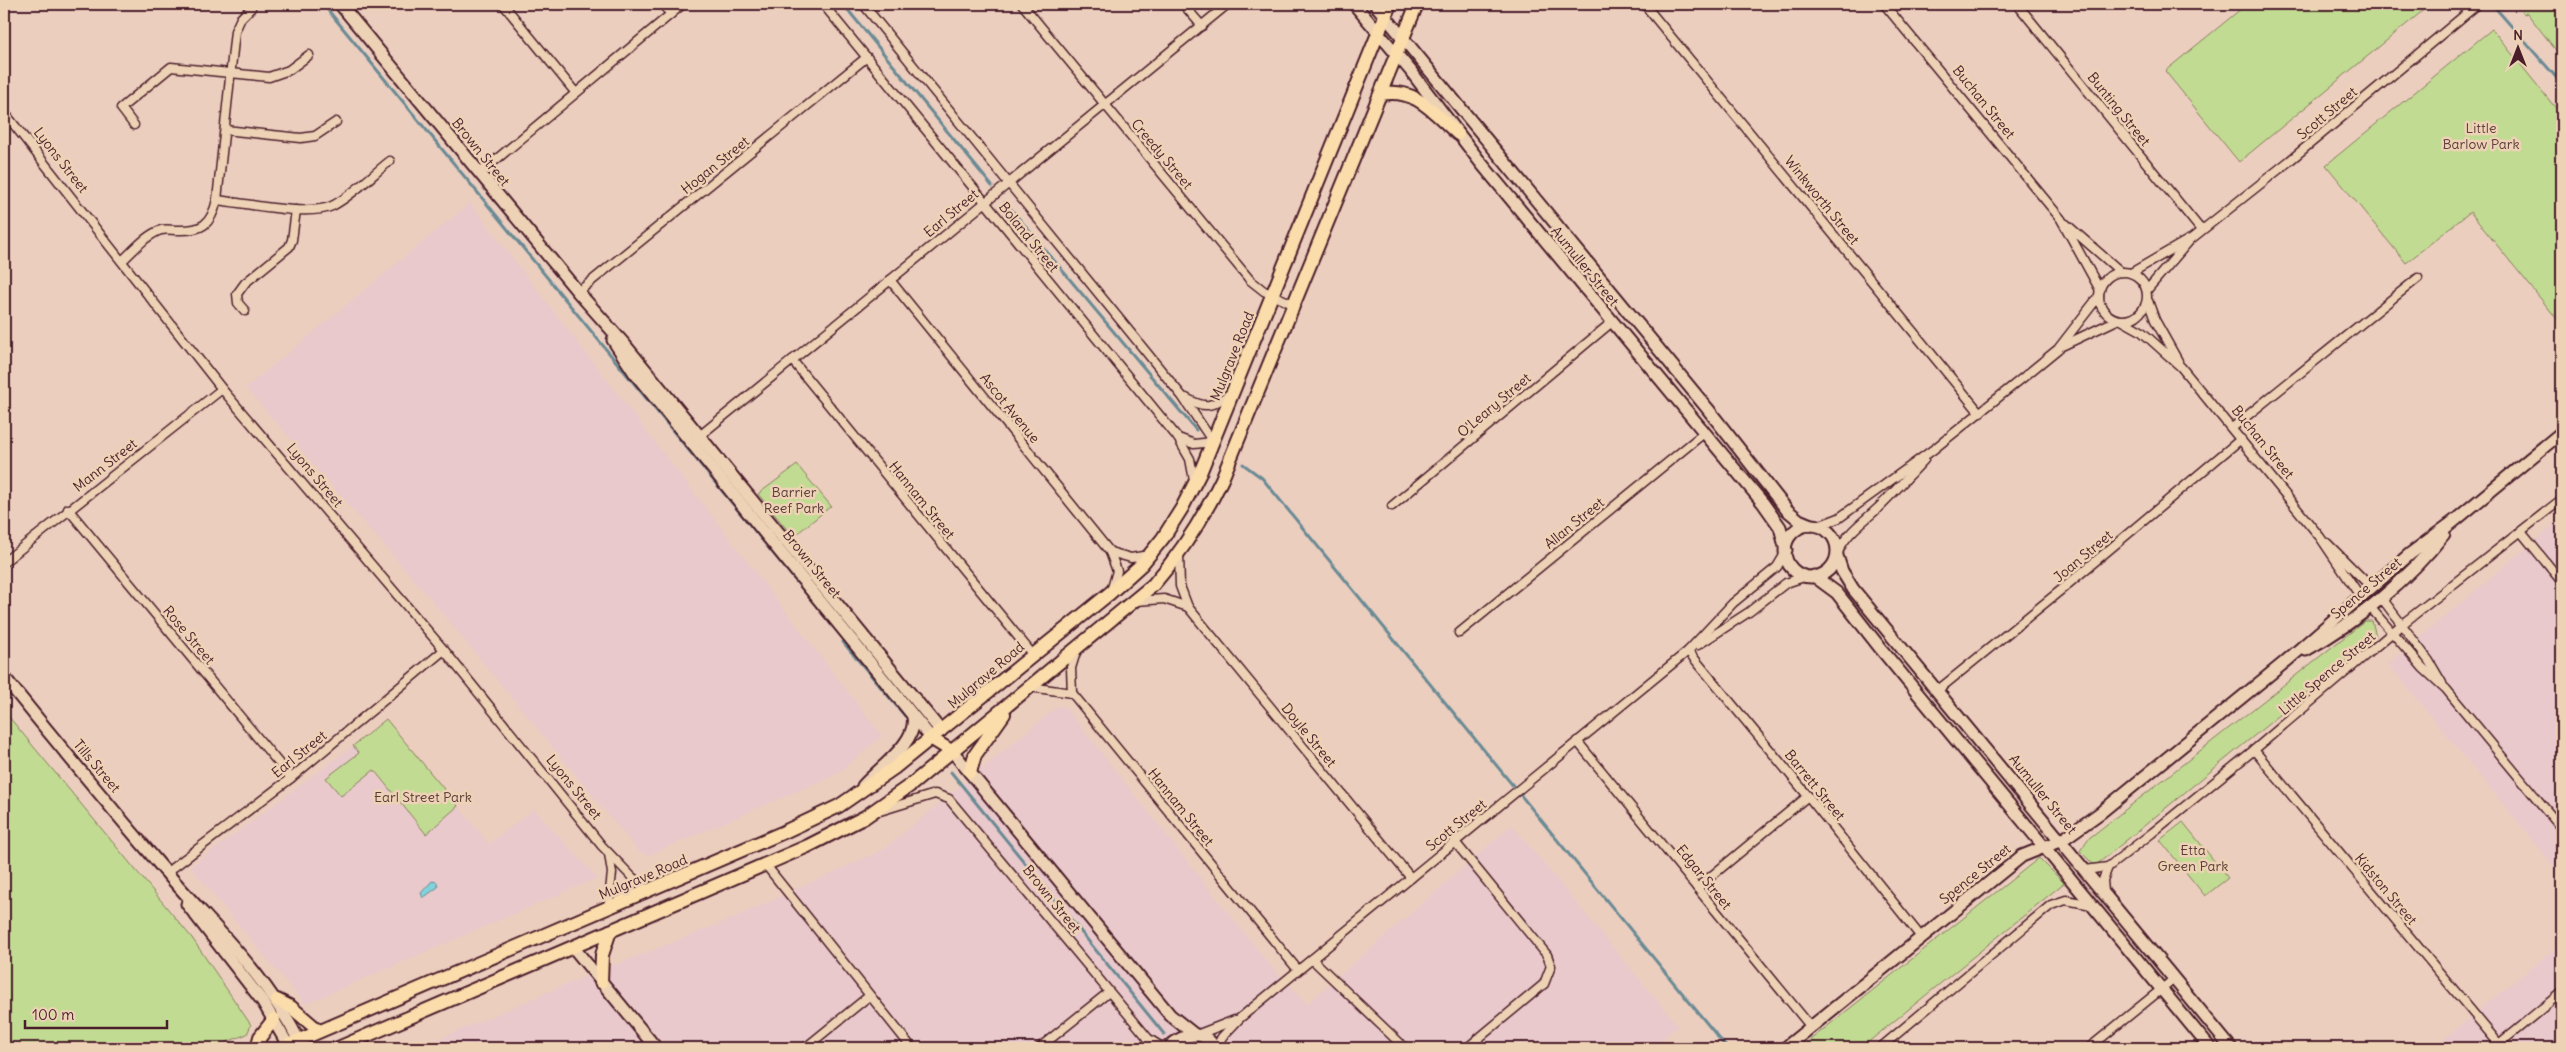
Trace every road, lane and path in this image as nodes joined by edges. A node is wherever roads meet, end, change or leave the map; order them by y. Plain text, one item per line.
1 (340, 4) edge
2 (503, 4) edge
3 (662, 4) edge
4 (684, 4) edge
5 (824, 4) edge
6 (863, 4) edge
7 (1022, 4) edge
8 (1184, 4) edge
9 (1228, 4) edge
10 (1354, 4) edge
11 (1375, 4) edge
12 (1390, 4) edge
13 (1418, 4) edge
14 (1644, 4) edge
15 (1884, 4) edge
16 (2017, 4) edge
17 (2478, 4) edge
18 (251, 8) dead end
19 (671, 14) junction
20 (1386, 16) junction
21 (1202, 26) junction
22 (1379, 32) junction
23 (1403, 37) junction
24 (1398, 54) junction
25 (309, 55) dead end
26 (868, 57) junction
27 (231, 74) junction
28 (575, 92) junction
29 (1381, 94) junction
30 (1104, 105) junction
31 (4, 112) edge
32 (336, 122) dead end
33 (134, 125) dead end
34 (225, 130) junction
35 (1458, 134) junction
36 (390, 161) dead end
37 (1509, 169) junction
38 (480, 173) junction
39 (1007, 182) junction
40 (217, 200) junction
41 (984, 202) junction
42 (296, 210) junction
43 (2061, 219) junction
44 (1536, 230) junction
45 (2201, 230) junction
46 (2191, 239) junction
47 (122, 260) junction
48 (2121, 272) junction
49 (2131, 273) junction
50 (2418, 278) dead end
51 (890, 280) junction
52 (2147, 290) junction
53 (578, 292) junction
54 (2099, 293) junction
55 (1273, 295) junction
56 (2148, 301) junction
57 (1295, 305) junction
58 (245, 311) dead end
59 (2120, 320) junction
60 (1612, 322) junction
61 (2058, 348) junction
62 (792, 360) junction
63 (2181, 367) junction
64 (222, 389) junction
65 (1234, 390) junction
66 (1182, 396) junction
67 (1980, 413) junction
68 (2232, 428) junction
69 (2562, 432) edge
70 (1704, 433) junction
71 (1178, 438) junction
72 (695, 439) junction
73 (2241, 440) junction
74 (1213, 442) junction
75 (1934, 449) junction
76 (1195, 484) junction
77 (2562, 499) edge
78 (1392, 506) dead end
79 (68, 509) junction
80 (2453, 522) junction
81 (1815, 526) junction
82 (2522, 532) junction
83 (2320, 537) junction
84 (1786, 551) junction
85 (1110, 552) junction
86 (1179, 554) junction
87 (1150, 555) junction
88 (1837, 555) junction
89 (4, 562) edge
90 (1810, 576) junction
91 (2562, 582) edge
92 (2371, 587) junction
93 (1110, 592) junction
94 (2360, 596) junction
95 (2381, 597) junction
96 (1136, 601) junction
97 (1188, 607) junction
98 (2370, 607) junction
99 (2401, 625) junction
100 (2393, 632) junction
101 (1460, 633) dead end
102 (1078, 648) junction
103 (444, 650) junction
104 (1688, 651) junction
105 (1033, 655) junction
106 (2285, 662) junction
107 (4, 677) edge
108 (1030, 687) junction
109 (2446, 689) junction
110 (1938, 690) junction
111 (1072, 693) junction
112 (1015, 700) junction
113 (1950, 705) junction
114 (914, 717) junction
115 (936, 735) junction
116 (1578, 741) junction
117 (2254, 750) junction
118 (953, 752) junction
119 (1969, 754) junction
120 (970, 772) junction
121 (291, 778) junction
122 (854, 796) junction
123 (1808, 796) junction
124 (870, 814) junction
125 (2562, 829) edge
126 (2062, 840) junction
127 (1455, 842) junction
128 (2044, 847) junction
129 (609, 854) junction
130 (765, 864) junction
131 (2108, 867) junction
132 (2086, 870) junction
133 (166, 873) junction
134 (1411, 878) junction
135 (1697, 888) junction
136 (648, 891) junction
137 (2104, 892) junction
138 (2092, 905) junction
139 (608, 908) junction
140 (561, 928) junction
141 (610, 932) junction
142 (1921, 937) junction
143 (574, 947) junction
144 (1312, 959) junction
145 (1298, 970) junction
146 (2174, 979) junction
147 (601, 982) junction
148 (2162, 989) junction
149 (1108, 992) junction
150 (2560, 992) edge
151 (869, 996) junction
152 (277, 1000) junction
153 (1170, 1015) junction
154 (1240, 1018) junction
155 (274, 1019) junction
156 (1811, 1027) junction
157 (320, 1032) junction
158 (1196, 1035) junction
159 (1147, 1038) junction
160 (1171, 1045) edge
161 (292, 1046) edge
162 (2496, 1046) edge
163 (257, 1048) edge
164 (338, 1048) edge
165 (656, 1048) edge
166 (804, 1048) edge
167 (912, 1048) edge
168 (1039, 1048) edge
169 (1153, 1048) edge
170 (1215, 1048) edge
171 (1405, 1048) edge
172 (1467, 1048) edge
173 (1785, 1048) edge
174 (1880, 1048) edge
175 (2089, 1048) edge
176 (2210, 1048) edge
177 (2232, 1048) edge

1 - 38 street, Brown Street
2 - 28 street
3 - 19 street
4 - 19 street
5 - 26 street, Boland Street
6 - 39 street, Boland Street
7 - 30 street, Creedy Street
8 - 21 street
9 - 21 street, Earl Street
10 - 22 street, Aumuller Street
11 - 20 street, Aumuller Street
12 - 20 main road, Mulgrave Road
13 - 23 main road
14 - 67 street, Winkworth Street
15 - 43 street, Buchan Street
16 - 45 street, Bunting Street
17 - 45 street, Scott Street
18 - 27 street
19 - 28 street
20 - 22 main road, Mulgrave Road
20 - 23 street, Aumuller Street
21 - 30 street, Earl Street
22 - 24 street, Aumuller Street
22 - 55 main road, Mulgrave Road
23 - 24 main road
23 - 37 street, Aumuller Street
24 - 29 main road
24 - 35 street, Aumuller Street
25 - 27 street
26 - 41 street, Boland Street
26 - 53 street, Hogan Street
27 - 33 street
27 - 34 street
28 - 38 street
29 - 35 main road
29 - 57 main road
30 - 39 street, Earl Street
30 - 55 street, Creedy Street
31 - 47 street, Lyons Street
32 - 34 street
34 - 40 street
35 - 44 street, Aumuller Street
36 - 42 street
37 - 44 street
37 - 81 street, Aumuller Street
38 - 53 street, Brown Street
39 - 41 street, Earl Street
39 - 66 street, Boland Street
40 - 42 street
40 - 47 street
41 - 51 street, Earl Street
41 - 71 street, Boland Street
42 - 58 street
43 - 48 street, Buchan Street
43 - 54 street, Buchan Street
44 - 60 street, Aumuller Street
45 - 46 street, Scott Street
46 - 49 street, Scott Street
46 - 52 street, Scott Street
47 - 64 street, Lyons Street
48 - 49 street
48 - 54 street
49 - 52 street
50 - 68 street
51 - 62 street, Earl Street
51 - 85 street, Ascot Avenue
52 - 56 street
53 - 72 street, Brown Street
54 - 59 street
54 - 61 street
55 - 57 street, Creedy Street
55 - 65 main road, Mulgrave Road
56 - 59 street
56 - 63 street, Buchan Street
57 - 86 main road
59 - 61 street
59 - 63 street, Buchan Street
60 - 70 street, Aumuller Street
60 - 78 street, O'Leary Street
61 - 67 street
62 - 72 street, Earl Street
62 - 105 street, Hannam Street
63 - 68 street, Buchan Street
64 - 79 street, Mann Street
64 - 103 street, Lyons Street
65 - 66 street, Boland Street
65 - 74 main road, Mulgrave Road
66 - 74 street, Boland Street
67 - 75 street
68 - 73 street, Buchan Street
69 - 80 street, Spence Street
70 - 84 street, Aumuller Street
70 - 101 street, Allan Street
71 - 74 street
71 - 76 street, Boland Street
72 - 114 street, Brown Street
72 - 115 street, Brown Street
73 - 83 street, Buchan Street
73 - 110 street, Joan Street
74 - 76 main road, Mulgrave Road
75 - 81 street
75 - 88 street
76 - 87 main road, Mulgrave Road
77 - 82 street, Little Spence Street
79 - 89 street, Mann Street
79 - 121 street, Rose Street
80 - 92 street, Spence Street
80 - 95 street, Spence Street
81 - 84 street
81 - 88 street
82 - 91 street
82 - 99 street, Little Spence Street
83 - 92 street, Buchan Street
83 - 94 street, Buchan Street
84 - 90 street
84 - 104 street, Scott Street
85 - 87 street
85 - 93 street, Ascot Avenue
86 - 96 main road
86 - 97 street, Doyle Street
87 - 93 main road, Mulgrave Road
88 - 90 street
88 - 110 street, Aumuller Street
90 - 104 street, Scott Street
90 - 119 street
92 - 94 street, Spence Street
92 - 95 street, Buchan Street
93 - 105 main road, Mulgrave Road
94 - 98 street, Buchan Street
94 - 106 street, Spence Street
95 - 98 street, Spence Street
95 - 99 street, Buchan Street
96 - 97 street
96 - 102 main road
97 - 134 street, Doyle Street
98 - 100 street, Buchan Street
98 - 106 street, Spence Street
99 - 100 street, Little Spence Street
99 - 109 street, Buchan Street
100 - 109 street, Buchan Street
100 - 117 street, Little Spence Street
102 - 108 main road
102 - 111 street
103 - 121 street, Earl Street
103 - 129 street, Lyons Street
104 - 116 street, Scott Street
104 - 123 street, Barrett Street
105 - 115 main road, Mulgrave Road
106 - 126 street, Spence Street
107 - 133 street, Tills Street
108 - 111 street
108 - 112 main road
109 - 125 street, Buchan Street
110 - 113 street, Aumuller Street
111 - 145 street, Hannam Street
112 - 118 main road
112 - 120 main road
113 - 119 street
113 - 126 street, Aumuller Street
114 - 115 street, Brown Street
114 - 122 street
115 - 118 main road, Brown Street
115 - 122 main road, Mulgrave Road
116 - 127 street, Scott Street
116 - 135 street, Edgar Street
117 - 131 street, Little Spence Street
117 - 162 street, Kidston Street
118 - 120 street, Brown Street
118 - 124 main road
119 - 128 street
120 - 153 street, Brown Street
121 - 133 street, Earl Street
122 - 136 main road, Mulgrave Road
123 - 135 street
123 - 142 street, Barrett Street
124 - 130 main road
124 - 149 street, Brown Street
126 - 128 street, Spence Street
126 - 132 street, Aumuller Street
127 - 134 street, Scott Street
127 - 172 street
128 - 138 street
128 - 142 street, Spence Street
129 - 136 street, Lyons Street
129 - 139 street
130 - 141 main road
130 - 151 street
131 - 132 street
131 - 137 street
132 - 137 street, Aumuller Street
133 - 152 street, Tills Street
133 - 155 street, Tills Street
134 - 144 street, Scott Street
135 - 156 street, Edgar Street
136 - 139 main road, Mulgrave Road
137 - 146 street, Aumuller Street
138 - 148 street
138 - 174 street
139 - 140 main road, Mulgrave Road
140 - 143 main road
140 - 157 main road, Mulgrave Road
141 - 143 main road
141 - 147 main road
142 - 156 street, Spence Street
143 - 147 street
143 - 164 main road
144 - 145 street, Scott Street
144 - 171 street
145 - 154 street, Scott Street
146 - 148 street
146 - 177 street, Aumuller Street
147 - 165 street
148 - 175 street
148 - 176 street
149 - 159 street, Brown Street
149 - 168 street
150 - 162 street
151 - 166 street
151 - 167 street
152 - 157 main road
152 - 161 street, Tills Street
153 - 158 street, Brown Street
153 - 160 street, Brown Street
154 - 158 street, Scott Street
154 - 170 street, Scott Street
155 - 161 street, Tills Street
155 - 163 main road
156 - 173 street, Spence Street
157 - 161 main road, Mulgrave Road
158 - 160 street
158 - 170 street, Brown Street
159 - 160 street
159 - 169 street, Brown Street

